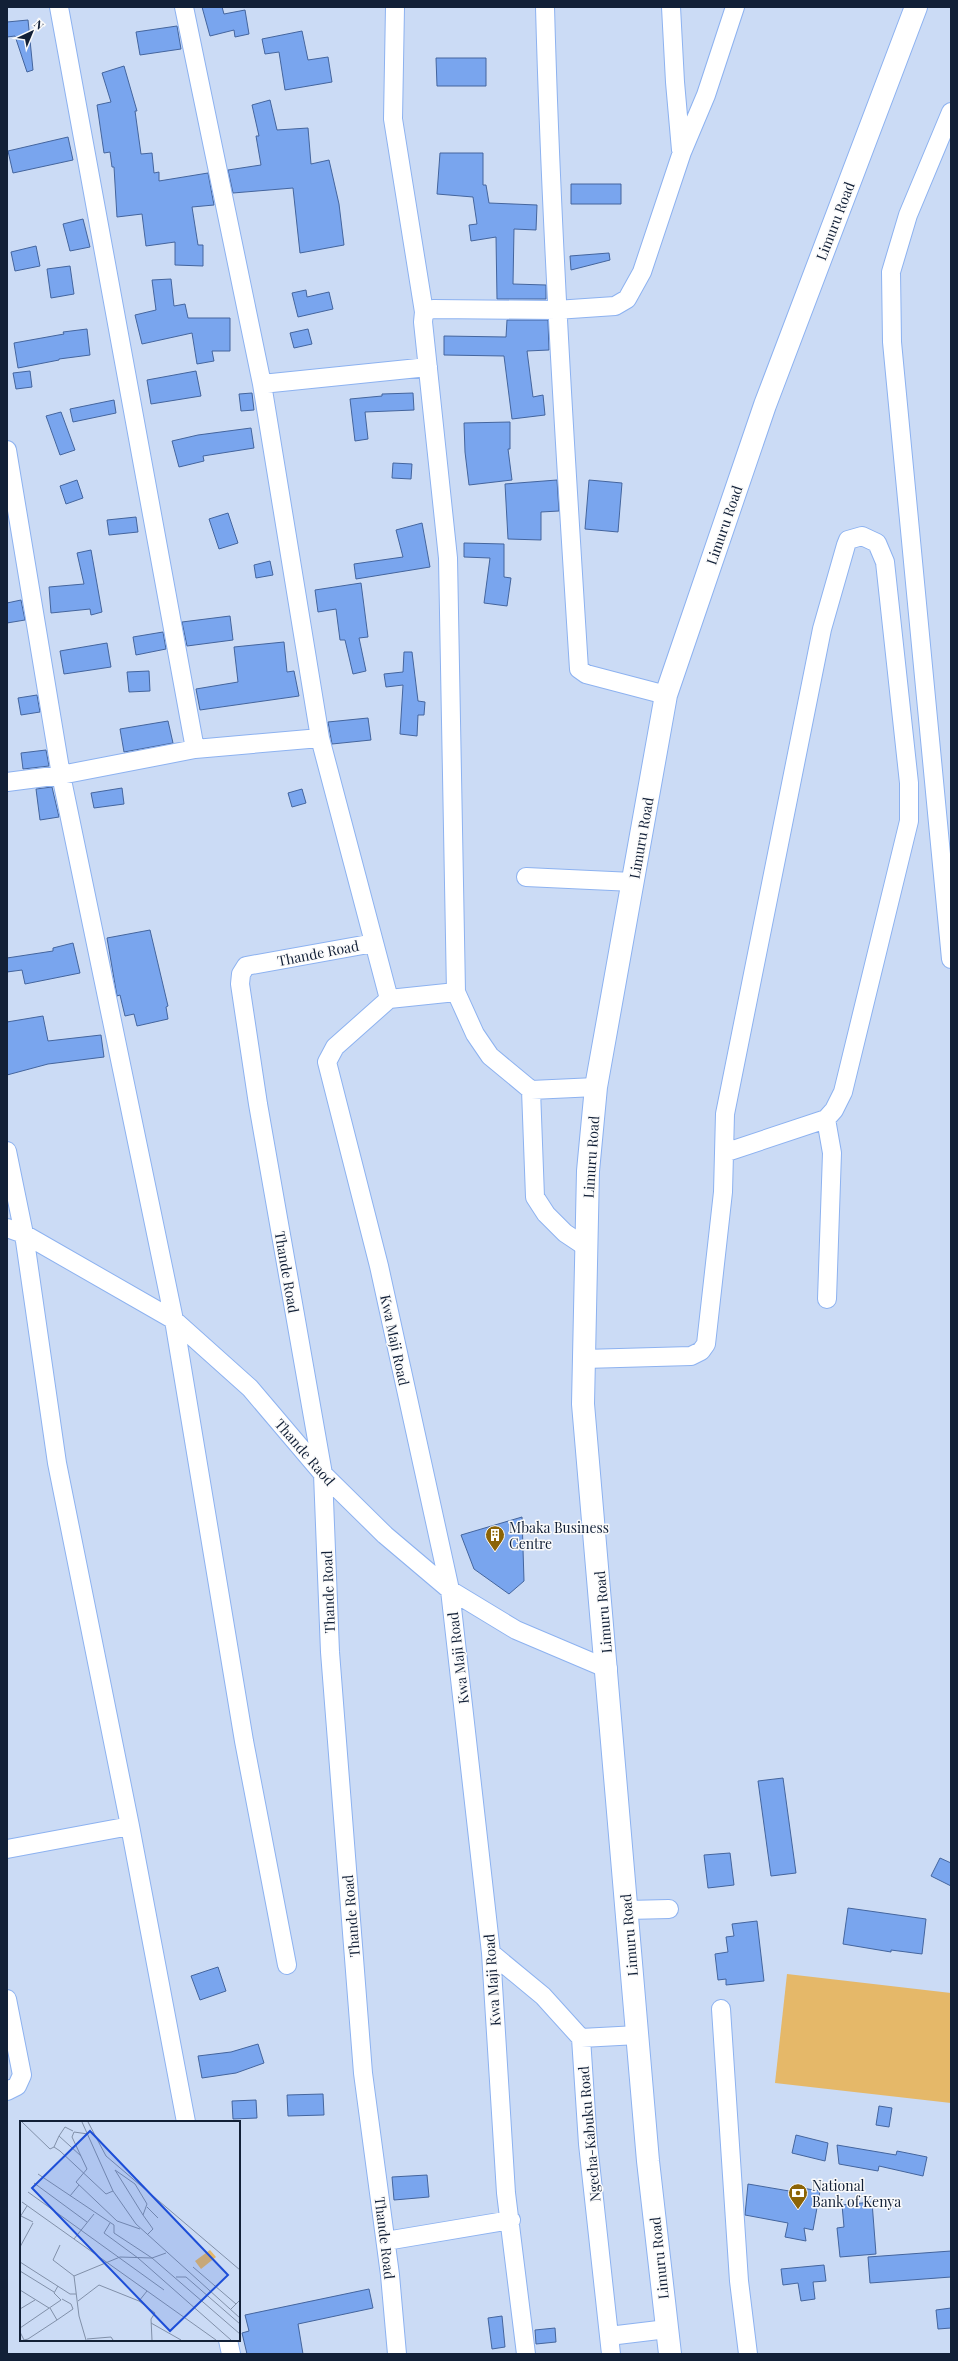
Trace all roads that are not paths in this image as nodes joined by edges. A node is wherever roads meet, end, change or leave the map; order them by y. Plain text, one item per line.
1 (59, 7) edge
2 (184, 7) edge
3 (395, 7) edge
4 (545, 7) edge
5 (671, 7) edge
6 (735, 7) edge
7 (916, 7) edge
8 (951, 112) edge
9 (682, 152) junction
10 (556, 310) junction
11 (424, 312) junction
12 (428, 367) junction
13 (262, 384) junction
14 (7, 450) edge
15 (666, 695) junction
16 (320, 738) junction
17 (195, 749) junction
18 (61, 775) junction
19 (7, 782) edge
20 (526, 877) dead end
21 (633, 882) junction
22 (374, 943) junction
23 (951, 959) edge
24 (456, 992) junction
25 (389, 999) junction
26 (596, 1087) junction
27 (531, 1090) junction
28 (826, 1119) junction
29 (7, 1151) edge
30 (724, 1153) junction
31 (7, 1228) edge
32 (24, 1234) junction
33 (586, 1247) junction
34 (827, 1298) dead end
35 (174, 1320) junction
36 (584, 1359) junction
37 (323, 1474) junction
38 (450, 1590) junction
39 (608, 1669) junction
40 (130, 1826) junction
41 (7, 1849) edge
42 (669, 1909) dead end
43 (627, 1910) junction
44 (491, 1953) junction
45 (287, 1964) dead end
46 (7, 1999) edge
47 (721, 2009) dead end
48 (638, 2035) junction
49 (581, 2038) junction
50 (7, 2091) edge
51 (186, 2121) edge
52 (511, 2220) junction
53 (386, 2241) junction
54 (667, 2329) junction
55 (609, 2336) junction
56 (228, 2341) edge
57 (231, 2354) edge
58 (397, 2354) edge
59 (526, 2354) edge
60 (611, 2354) edge
61 (670, 2354) edge
62 (748, 2354) edge

1 - 17 street
2 - 13 street
3 - 11 street
4 - 10 street
5 - 9 street
6 - 9 street
7 - 15 highway, Limuru Road
8 - 23 street
9 - 10 street
10 - 11 street
10 - 15 street
11 - 12 street
12 - 13 street
12 - 24 street
13 - 16 street
14 - 18 street
15 - 21 highway, Limuru Road
16 - 17 street
16 - 22 street
17 - 18 street
18 - 19 street
18 - 35 street
20 - 21 street
21 - 26 highway, Limuru Road
22 - 25 street
22 - 37 street, Thande Road
24 - 25 street
24 - 27 street
25 - 38 street, Kwa Maji Road
26 - 27 street
26 - 33 highway, Limuru Road
27 - 33 street
28 - 30 street
28 - 30 street
28 - 34 street
29 - 32 street
30 - 36 street
31 - 32 street, Thande Raod
32 - 35 street, Thande Raod
32 - 40 street
33 - 36 highway, Limuru Road
35 - 37 street, Thande Raod
35 - 45 street
36 - 39 highway, Limuru Road
37 - 38 street, Thande Raod
37 - 53 street, Thande Road
38 - 39 street, Thande Raod
38 - 44 street, Kwa Maji Road
39 - 43 highway, Limuru Road
40 - 41 street
40 - 51 street
42 - 43 street
43 - 48 highway, Limuru Road
44 - 49 street
44 - 52 street, Kwa Maji Road
46 - 50 street
47 - 62 street
48 - 49 street
48 - 54 highway, Limuru Road
49 - 55 street, Ngecha-Kabuku Road
52 - 53 street
52 - 59 street, Kwa Maji Road
53 - 58 street, Thande Road
54 - 55 street
54 - 61 highway, Limuru Road
55 - 60 street, Ngecha-Kabuku Road
56 - 57 street

